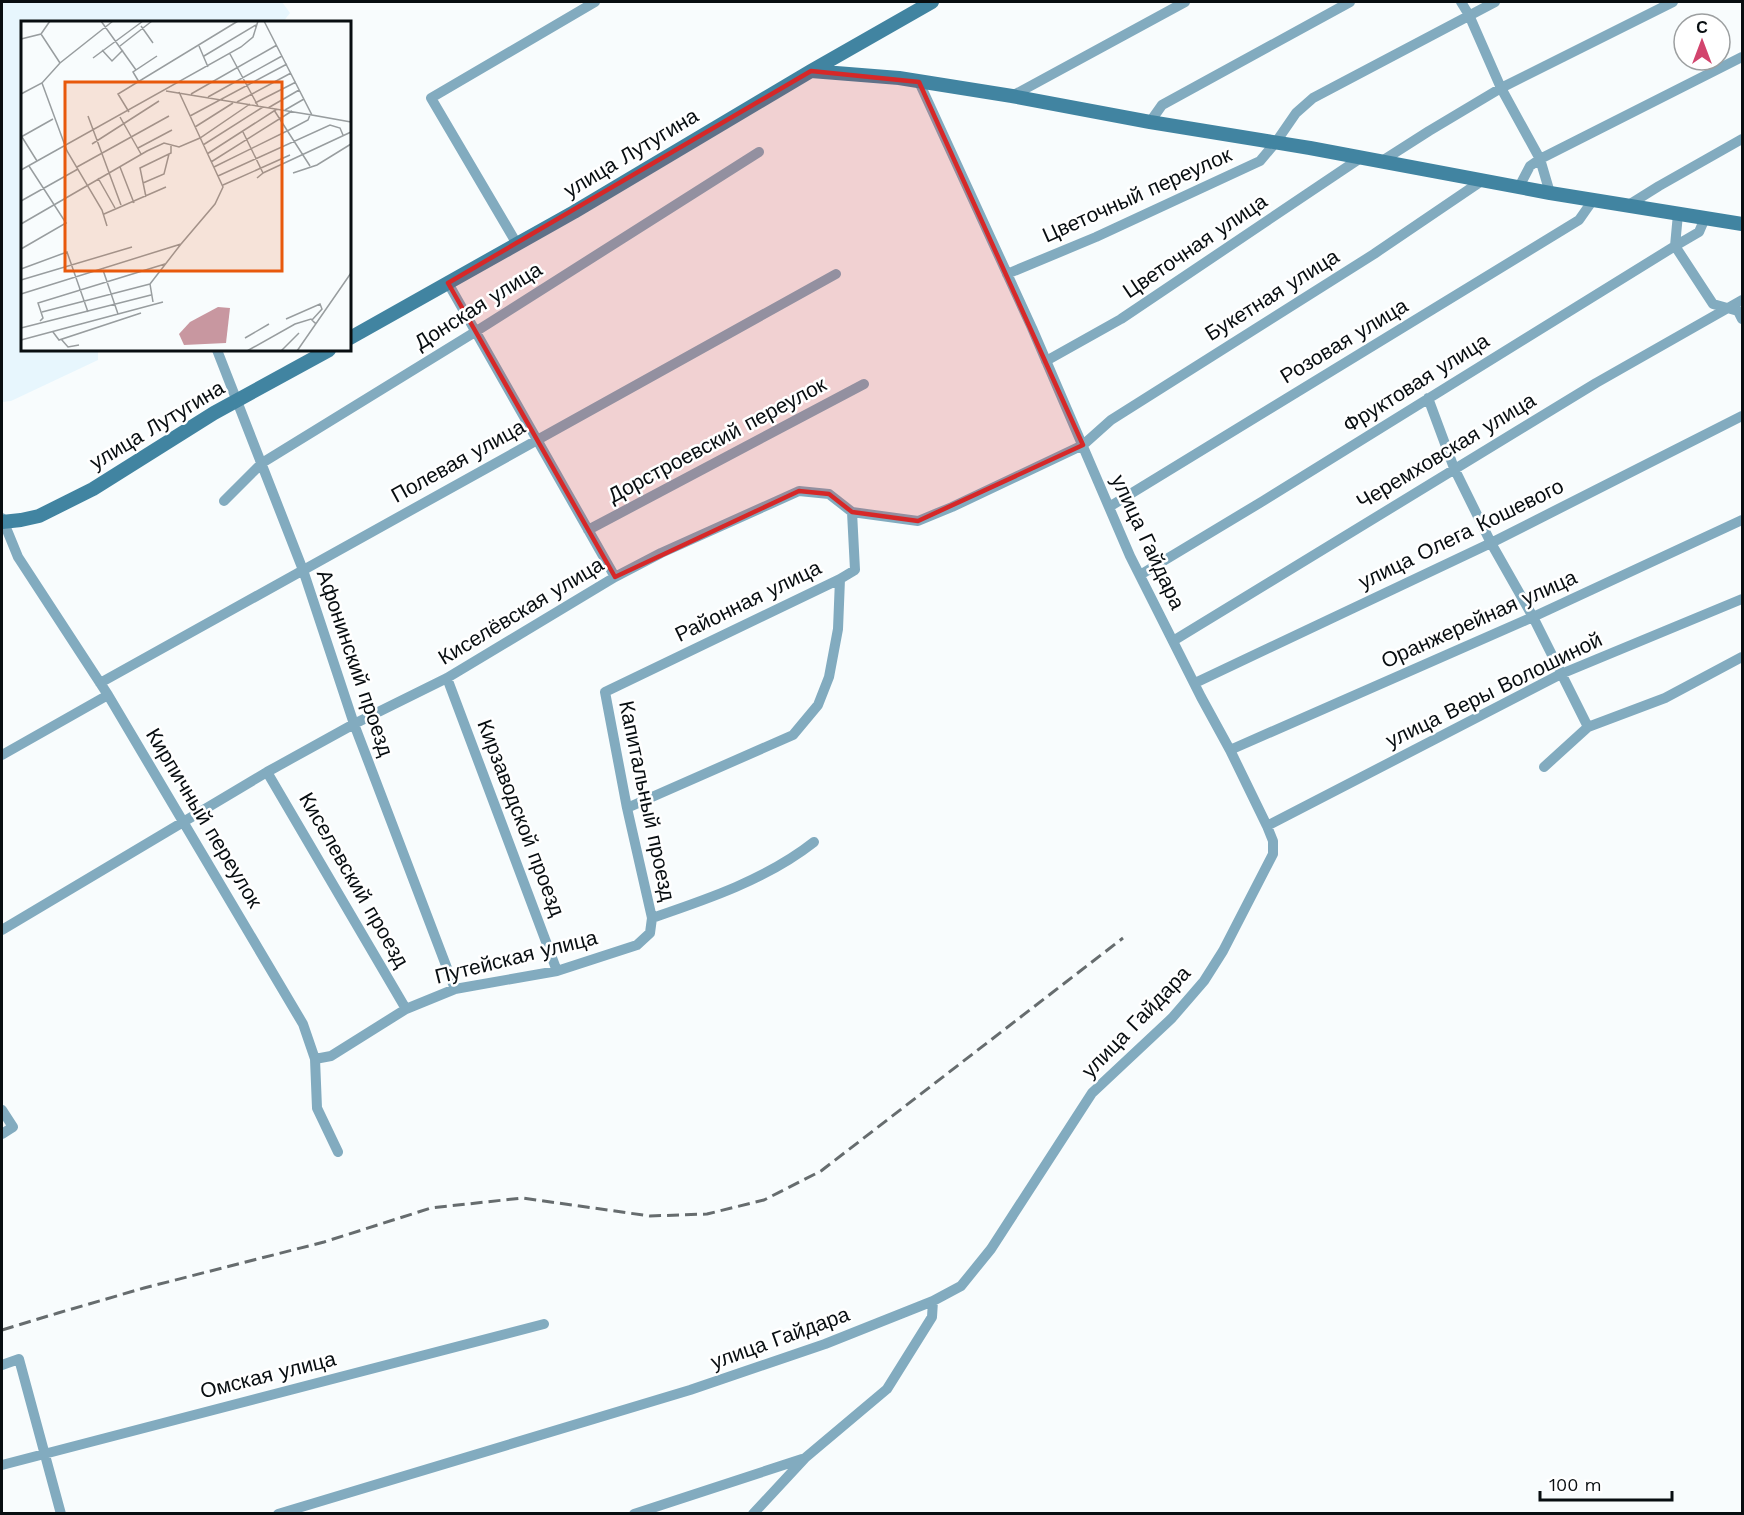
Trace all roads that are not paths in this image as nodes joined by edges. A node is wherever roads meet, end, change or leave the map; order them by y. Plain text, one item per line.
1 (595, 2) edge
2 (932, 2) edge
3 (1185, 2) edge
4 (1350, 2) edge
5 (1461, 2) edge
6 (1495, 2) edge
7 (1673, 2) edge
8 (1469, 15) junction
9 (1743, 57) edge
10 (811, 71) junction
11 (919, 82) junction
12 (1501, 88) junction
13 (1012, 96) junction
14 (1150, 122) junction
15 (1743, 140) edge
16 (1276, 142) junction
17 (759, 153) dead end
18 (1362, 157) junction
19 (1540, 159) junction
20 (1382, 161) junction
21 (1483, 180) junction
22 (1519, 187) junction
23 (1550, 193) junction
24 (1593, 200) junction
25 (1628, 206) junction
26 (1678, 213) junction
27 (1705, 218) junction
28 (1743, 224) edge
29 (517, 244) junction
30 (1675, 246) junction
31 (836, 274) dead end
32 (1007, 274) junction
33 (448, 283) junction
34 (1743, 300) edge
35 (1729, 308) junction
36 (1743, 319) edge
37 (475, 332) junction
38 (351, 337) edge
39 (217, 351) edge
40 (327, 351) edge
41 (1046, 361) junction
42 (864, 384) dead end
43 (1428, 398) junction
44 (237, 401) junction
45 (1743, 416) edge
46 (536, 440) junction
47 (1083, 446) junction
48 (262, 463) junction
49 (1454, 468) junction
50 (224, 501) dead end
51 (1109, 507) junction
52 (852, 512) junction
53 (1743, 520) edge
54 (2, 521) edge
55 (588, 530) junction
56 (1491, 543) junction
57 (303, 570) junction
58 (1140, 575) junction
59 (615, 578) junction
60 (840, 579) junction
61 (1743, 599) edge
62 (1533, 617) junction
63 (1173, 641) junction
64 (1743, 657) edge
65 (1561, 674) junction
66 (447, 678) junction
67 (100, 683) junction
68 (1195, 683) junction
69 (605, 692) joint
70 (108, 694) junction
71 (354, 724) junction
72 (1588, 727) junction
73 (1230, 750) junction
74 (2, 755) edge
75 (1544, 767) dead end
76 (267, 772) junction
77 (627, 808) junction
78 (184, 822) junction
79 (1267, 826) junction
80 (814, 842) dead end
81 (652, 918) junction
82 (2, 930) edge
83 (557, 971) junction
84 (455, 989) junction
85 (406, 1009) junction
86 (315, 1059) junction
87 (2, 1110) edge
88 (2, 1134) edge
89 (338, 1152) dead end
90 (933, 1301) junction
91 (544, 1324) dead end
92 (2, 1365) edge
93 (44, 1453) junction
94 (805, 1458) junction
95 (2, 1465) edge
96 (310, 1509) edge
97 (61, 1514) edge
98 (278, 1514) edge
99 (634, 1514) edge
100 (753, 1514) edge

1 - 29 street
2 - 10 main road, улица Лутугина
3 - 13 street
4 - 14 street
5 - 8 street
6 - 8 street, Цветочный переулок
7 - 12 street
8 - 12 street
8 - 16 street, Цветочный переулок
9 - 19 street
10 - 11 main road
10 - 29 main road, улица Лутугина
11 - 13 main road
11 - 32 street, улица Гайдара
12 - 19 street
12 - 20 street
13 - 14 main road
14 - 16 main road
15 - 25 street
16 - 18 main road
16 - 32 street, Цветочный переулок
17 - 37 street, Донская улица
18 - 20 main road
18 - 41 street, Цветочная улица
19 - 22 street
19 - 23 street
20 - 21 main road
21 - 22 main road
21 - 47 street, Букетная улица
22 - 23 main road
23 - 24 main road
24 - 25 main road
24 - 51 street, Розовая улица
25 - 26 main road
26 - 27 main road
26 - 30 street
27 - 28 main road
27 - 30 street, Фруктовая улица
29 - 33 main road, улица Лутугина
30 - 35 street
30 - 43 street, Фруктовая улица
31 - 46 street, Полевая улица
32 - 41 street, улица Гайдара
33 - 37 street
33 - 38 main road, улица Лутугина
34 - 35 street, Черемховская улица
35 - 36 street
35 - 49 street, Черемховская улица
37 - 46 street
37 - 48 street, Донская улица
39 - 44 street, Афонинский проезд
40 - 44 main road, улица Лутугина
41 - 47 street, улица Гайдара
42 - 55 street, Дорстроевский переулок
43 - 49 street
43 - 58 street, Фруктовая улица
44 - 48 street, Афонинский проезд
44 - 54 main road, улица Лутугина
45 - 56 street, улица Олега Кошевого
46 - 55 street
46 - 57 street, Полевая улица
47 - 51 street, улица Гайдара
47 - 52 street, Киселёвская улица
48 - 50 street, Донская улица
48 - 57 street, Афонинский проезд
49 - 56 street
49 - 63 street, Черемховская улица
51 - 58 street, улица Гайдара
52 - 59 street, Киселёвская улица
52 - 60 street, Районная улица
53 - 62 street, Оранжерейная улица
54 - 67 street, Кирпичный переулок
55 - 59 street
56 - 62 street
56 - 68 street, улица Олега Кошевого
57 - 67 street, Полевая улица
57 - 71 street, Афонинский проезд
58 - 63 street, улица Гайдара
59 - 66 street, Киселёвская улица
60 - 69 street, Районная улица
60 - 77 street
61 - 65 street, улица Веры Волошиной
62 - 65 street
62 - 73 street, Оранжерейная улица
63 - 68 street, улица Гайдара
64 - 72 street
65 - 72 street
65 - 79 street, улица Веры Волошиной
66 - 71 street, Киселёвская улица
66 - 83 street, Кирзаводской проезд
67 - 70 street, Кирпичный переулок
68 - 73 street, улица Гайдара
69 - 77 street, Капитальный проезд
70 - 74 street
70 - 78 street, Кирпичный переулок
71 - 76 street, Киселёвская улица
71 - 84 street, Афонинский проезд
72 - 75 street
73 - 79 street, улица Гайдара
76 - 78 street, Киселёвская улица
76 - 85 street, Киселевский проезд
77 - 81 street, Капитальный проезд
78 - 82 street, Киселёвская улица
78 - 86 street, Кирпичный переулок
79 - 90 street, улица Гайдара
80 - 81 street
81 - 83 street, Путейская улица
83 - 84 street, Путейская улица
84 - 85 street, Путейская улица
85 - 86 street, Путейская улица
86 - 89 street, Кирпичный переулок
87 - 88 street
90 - 94 street
90 - 96 street, улица Гайдара
91 - 93 street, Омская улица
92 - 93 street
93 - 95 street, Омская улица
93 - 97 street
94 - 99 street
94 - 100 street
96 - 98 street, улица Гайдара

